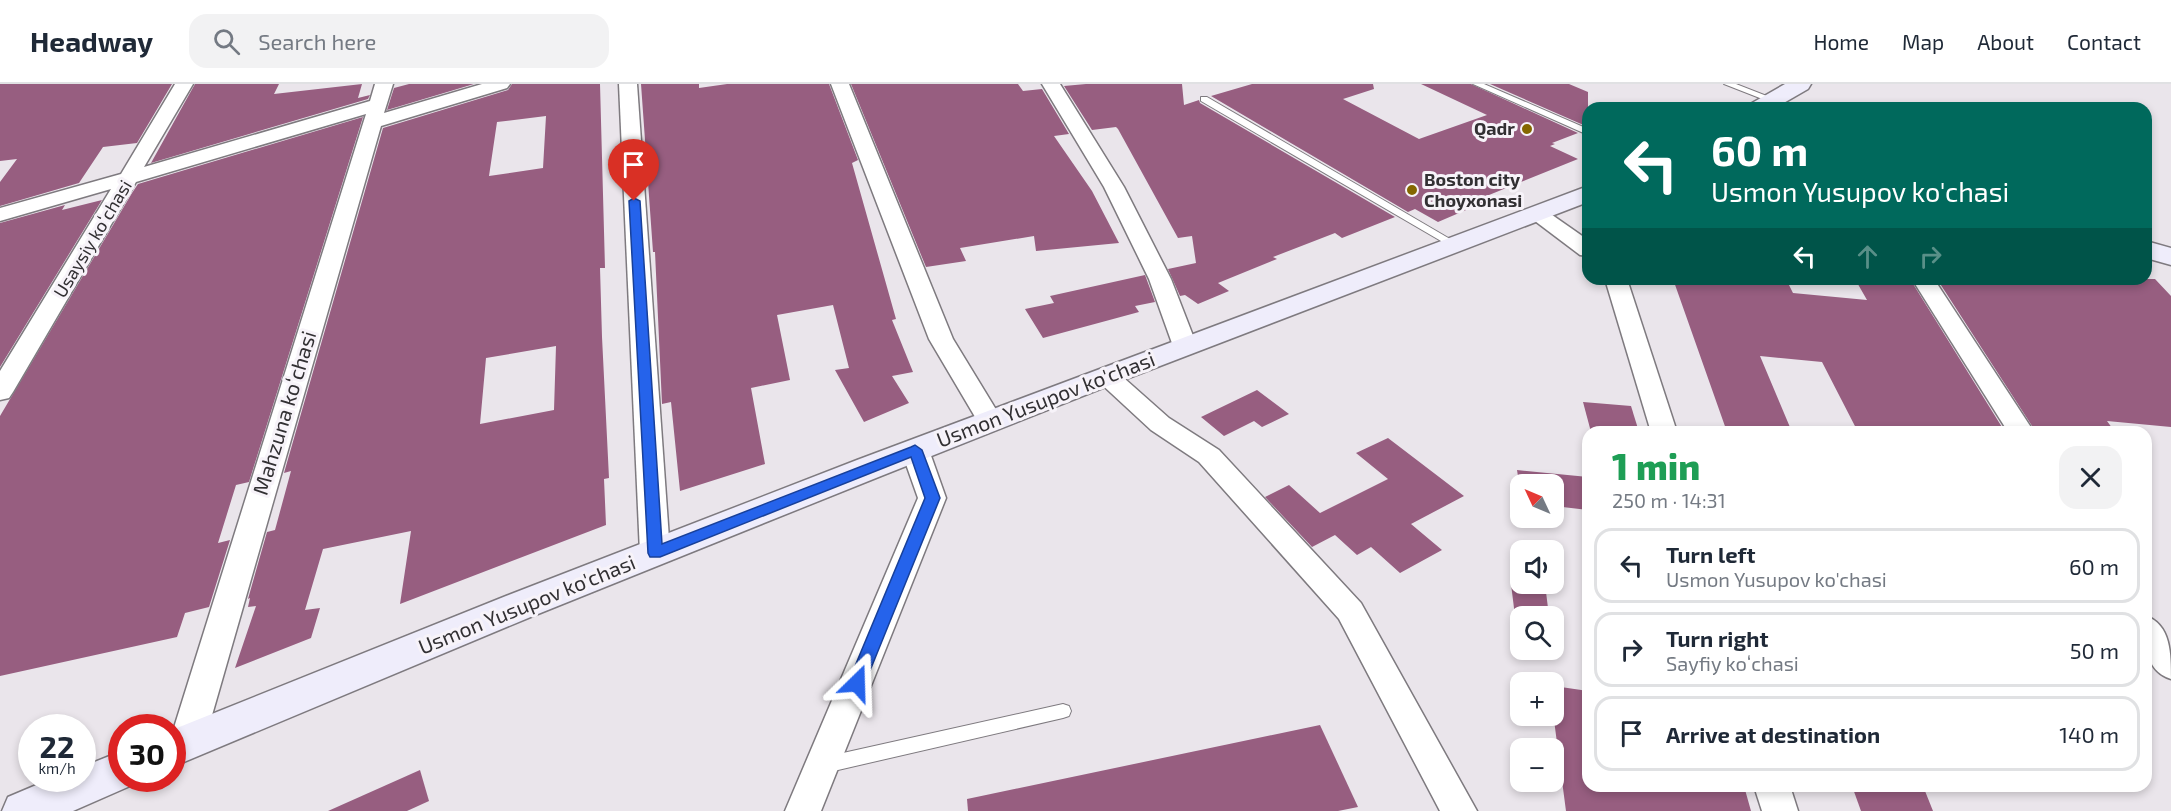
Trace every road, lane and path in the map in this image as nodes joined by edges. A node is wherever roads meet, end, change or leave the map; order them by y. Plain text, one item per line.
1 (184, 84) edge
2 (501, 84) edge
3 (628, 84) edge
4 (840, 84) edge
5 (1051, 84) edge
6 (1477, 84) edge
7 (1728, 84) edge
8 (1800, 84) edge
9 (1204, 99) dead end
10 (1763, 102) edge
11 (1770, 102) edge
12 (377, 104) edge
13 (1582, 129) edge
14 (130, 178) junction
15 (1582, 196) edge
16 (1538, 214) junction
17 (0, 215) edge
18 (1456, 246) junction
19 (1582, 246) edge
20 (2152, 251) edge
21 (2171, 257) edge
22 (1618, 285) edge
23 (1927, 285) edge
24 (1185, 346) junction
25 (1107, 376) junction
26 (0, 392) edge
27 (990, 421) junction
28 (1662, 426) edge
29 (2017, 426) edge
30 (915, 450) junction
31 (655, 553) junction
32 (2152, 637) edge
33 (2171, 666) edge
34 (1063, 711) dead end
35 (186, 726) edge
36 (186, 744) edge
37 (823, 766) junction
38 (108, 776) edge
39 (1774, 792) edge
40 (24, 811) edge
41 (803, 811) edge
42 (1459, 811) edge
43 (1780, 811) edge

1 - 14 street, Usaysiy koʻchasi
2 - 12 street
3 - 31 street
4 - 27 street
5 - 24 street
6 - 13 lane
7 - 10 lane
8 - 11 main road
9 - 18 lane
12 - 14 street
12 - 35 street, Mahzuna koʻchasi
14 - 17 street
14 - 26 street, Usaysiy koʻchasi
15 - 16 main road, Usmon Yusupov ko'chasi
16 - 18 main road, Usmon Yusupov ko'chasi
16 - 19 street
18 - 24 main road, Usmon Yusupov ko'chasi
20 - 21 main road
22 - 28 street
23 - 29 street
24 - 25 main road, Usmon Yusupov ko'chasi
25 - 27 main road, Usmon Yusupov ko'chasi
25 - 42 street
27 - 30 main road, Usmon Yusupov ko'chasi
30 - 31 main road, Usmon Yusupov ko'chasi
30 - 37 street
31 - 36 main road, Usmon Yusupov ko'chasi
32 - 33 street
34 - 37 lane
37 - 41 street
38 - 40 main road
39 - 43 street

